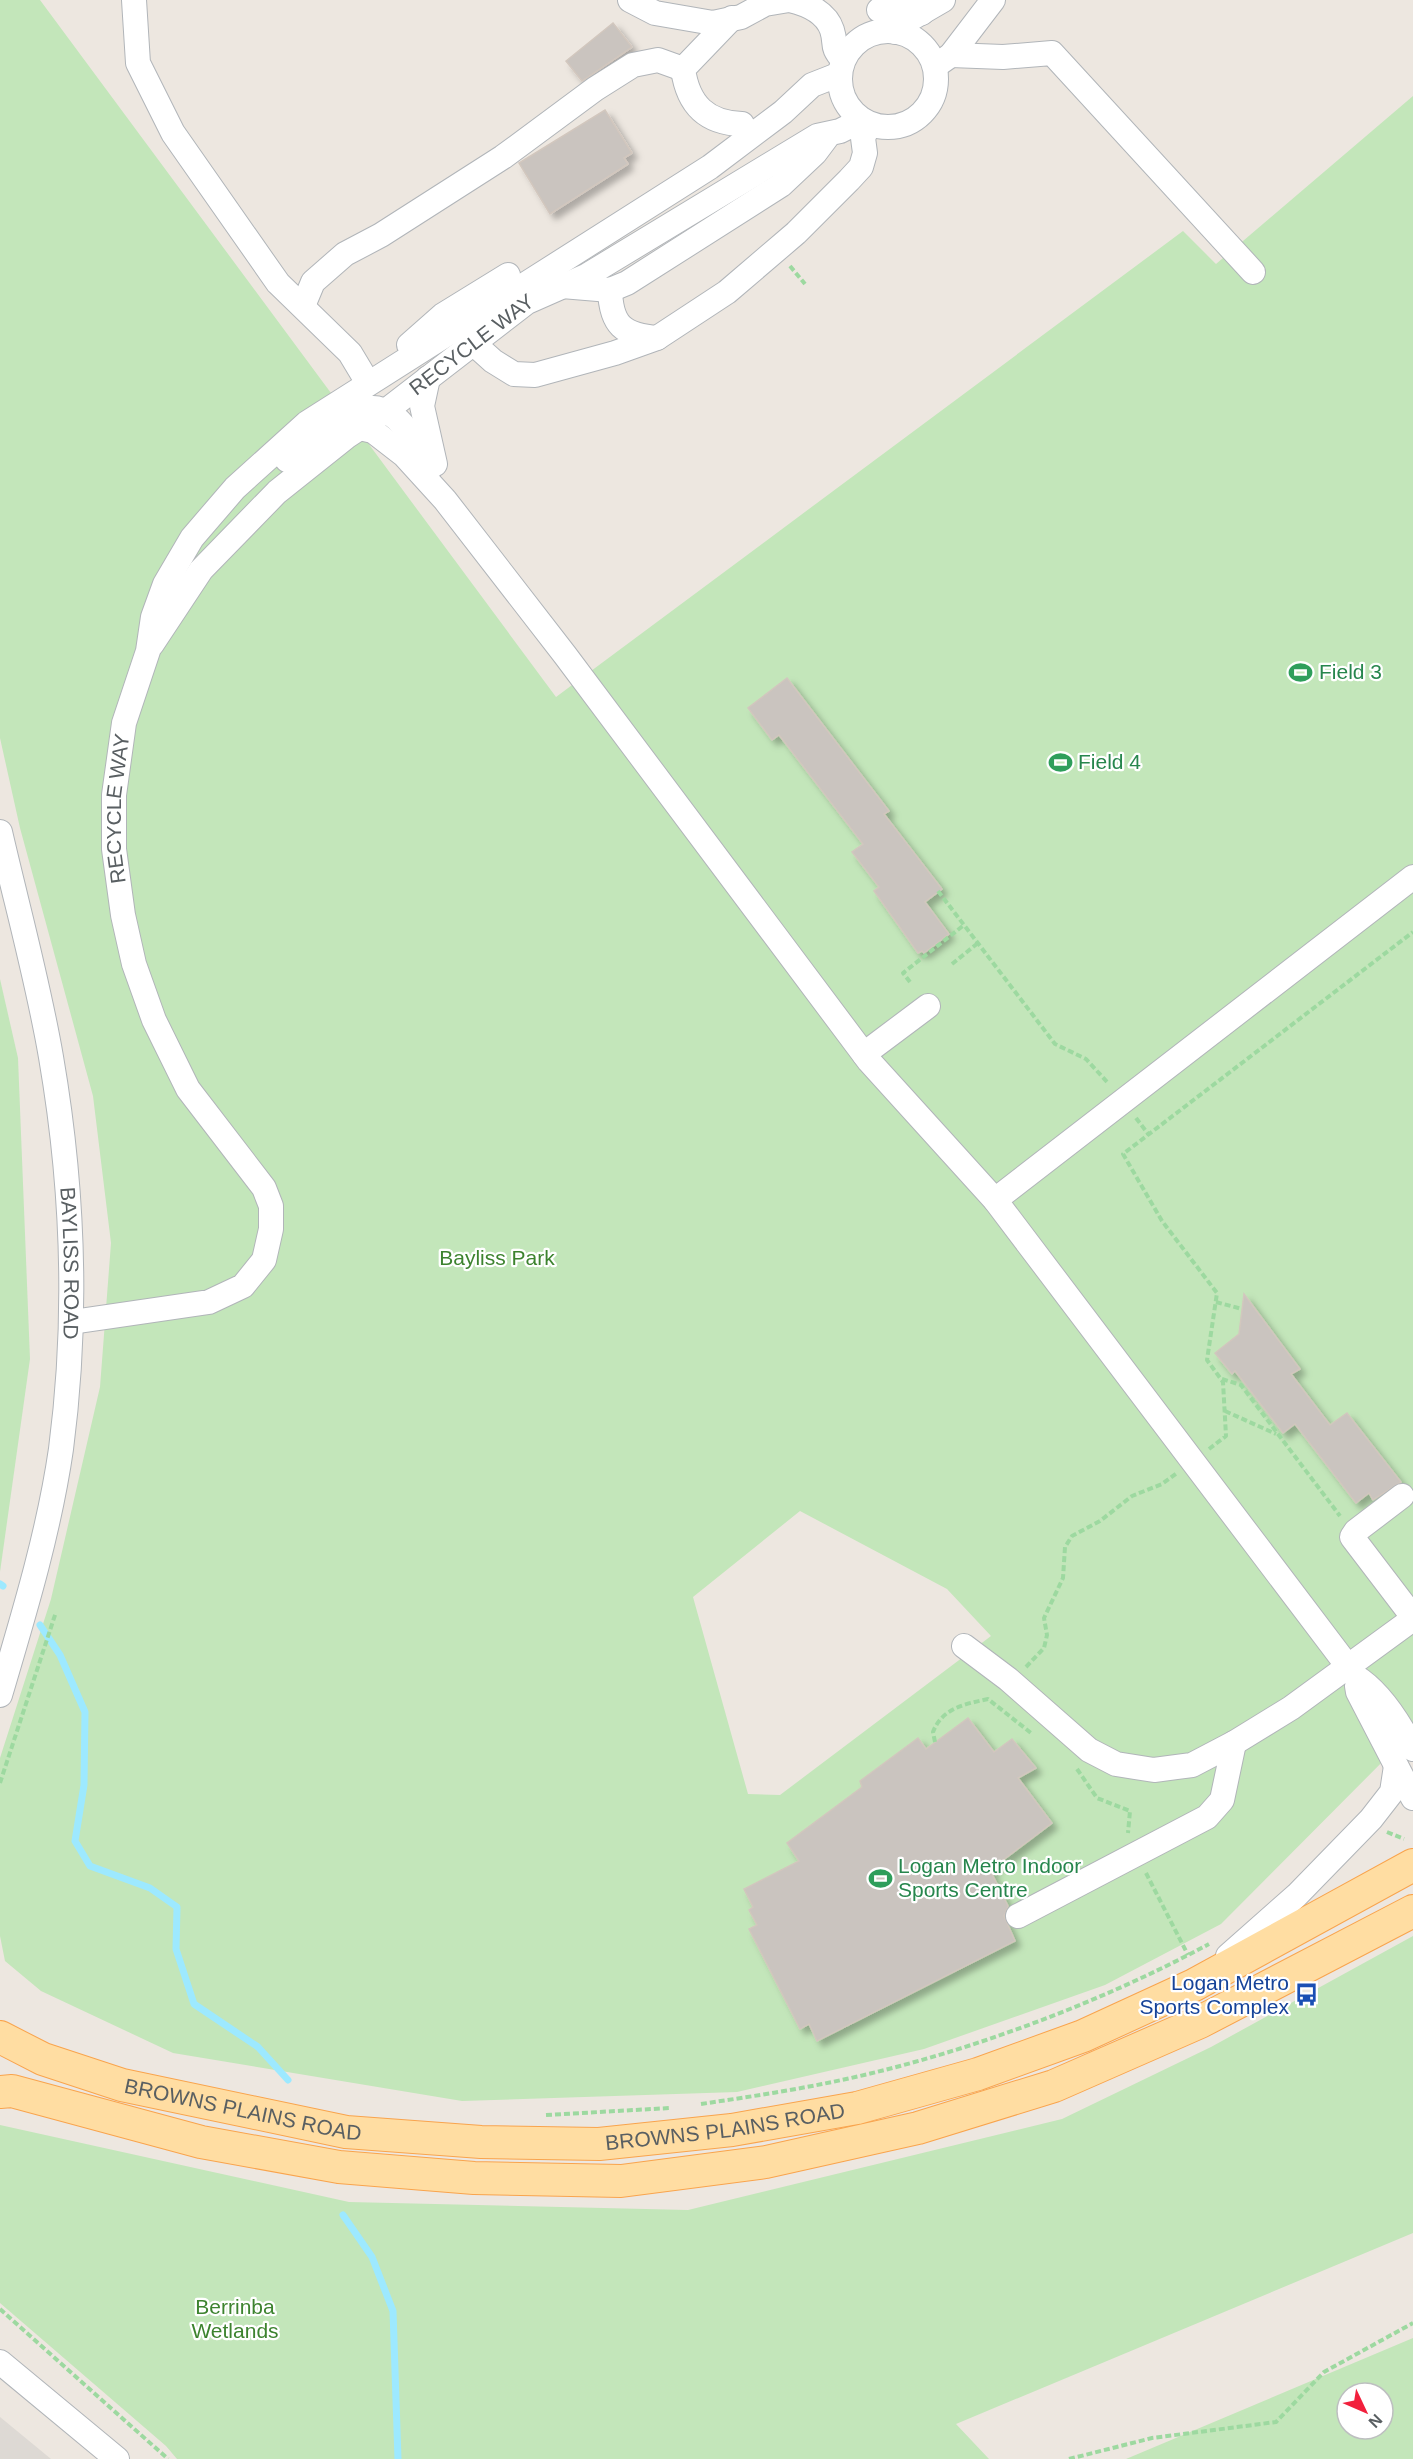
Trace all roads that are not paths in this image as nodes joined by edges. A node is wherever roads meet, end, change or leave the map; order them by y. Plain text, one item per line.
1 (135, 0) edge
2 (630, 0) edge
3 (789, 0) edge
4 (824, 0) edge
5 (943, 0) edge
6 (993, 0) edge
7 (732, 18) junction
8 (881, 18) edge
9 (832, 29) junction
10 (943, 61) junction
11 (841, 67) junction
12 (683, 69) junction
13 (812, 85) junction
14 (865, 122) junction
15 (742, 124) junction
16 (830, 133) junction
17 (1253, 272) dead end
18 (562, 286) junction
19 (610, 290) junction
20 (303, 306) junction
21 (657, 338) junction
22 (473, 343) junction
23 (428, 378) junction
24 (368, 383) junction
25 (387, 410) junction
26 (360, 428) junction
27 (441, 490) junction
28 (192, 538) junction
29 (148, 651) junction
30 (0, 832) edge
31 (1413, 877) edge
32 (928, 1006) dead end
33 (864, 1054) junction
34 (995, 1200) junction
35 (72, 1322) junction
36 (1402, 1496) dead end
37 (1413, 1618) edge
38 (964, 1646) dead end
39 (1352, 1671) junction
40 (0, 1695) edge
41 (1234, 1743) junction
42 (1407, 1748) edge
43 (1413, 1798) edge
44 (1412, 1851) edge
45 (1413, 1911) edge
46 (1018, 1916) dead end
47 (1194, 1985) junction
48 (0, 2037) edge
49 (0, 2092) edge
50 (0, 2362) edge
51 (117, 2459) edge

1 - 20 street
2 - 7 street
3 - 7 street
3 - 9 street
4 - 9 street
5 - 8 street
6 - 10 street
7 - 12 street
8 - 10 street
8 - 11 street
9 - 11 street
10 - 14 street
10 - 17 street
11 - 13 street
11 - 14 street
12 - 15 street
12 - 20 street
13 - 15 street
13 - 24 street
14 - 16 street, RECYCLE WAY
14 - 21 street
15 - 24 street
16 - 18 street, RECYCLE WAY
16 - 19 street
18 - 19 street
18 - 22 street, RECYCLE WAY
19 - 21 street
20 - 24 street
21 - 22 street
22 - 23 street, RECYCLE WAY
23 - 25 street, RECYCLE WAY
23 - 27 street
24 - 28 street, RECYCLE WAY
25 - 26 street, RECYCLE WAY
25 - 27 street
25 - 28 street
26 - 27 street
26 - 29 street, RECYCLE WAY
27 - 33 street
28 - 29 street, RECYCLE WAY
29 - 35 street, RECYCLE WAY
30 - 35 street, BAYLISS ROAD
31 - 34 street
32 - 33 street
33 - 34 street
34 - 39 street
35 - 40 street, BAYLISS ROAD
36 - 37 street
37 - 39 street
38 - 41 street
39 - 41 street
39 - 42 street
39 - 42 street
41 - 46 street
42 - 43 street
42 - 47 street
44 - 47 main road, BROWNS PLAINS ROAD
45 - 49 main road, BROWNS PLAINS ROAD
47 - 48 main road, BROWNS PLAINS ROAD
50 - 51 street

